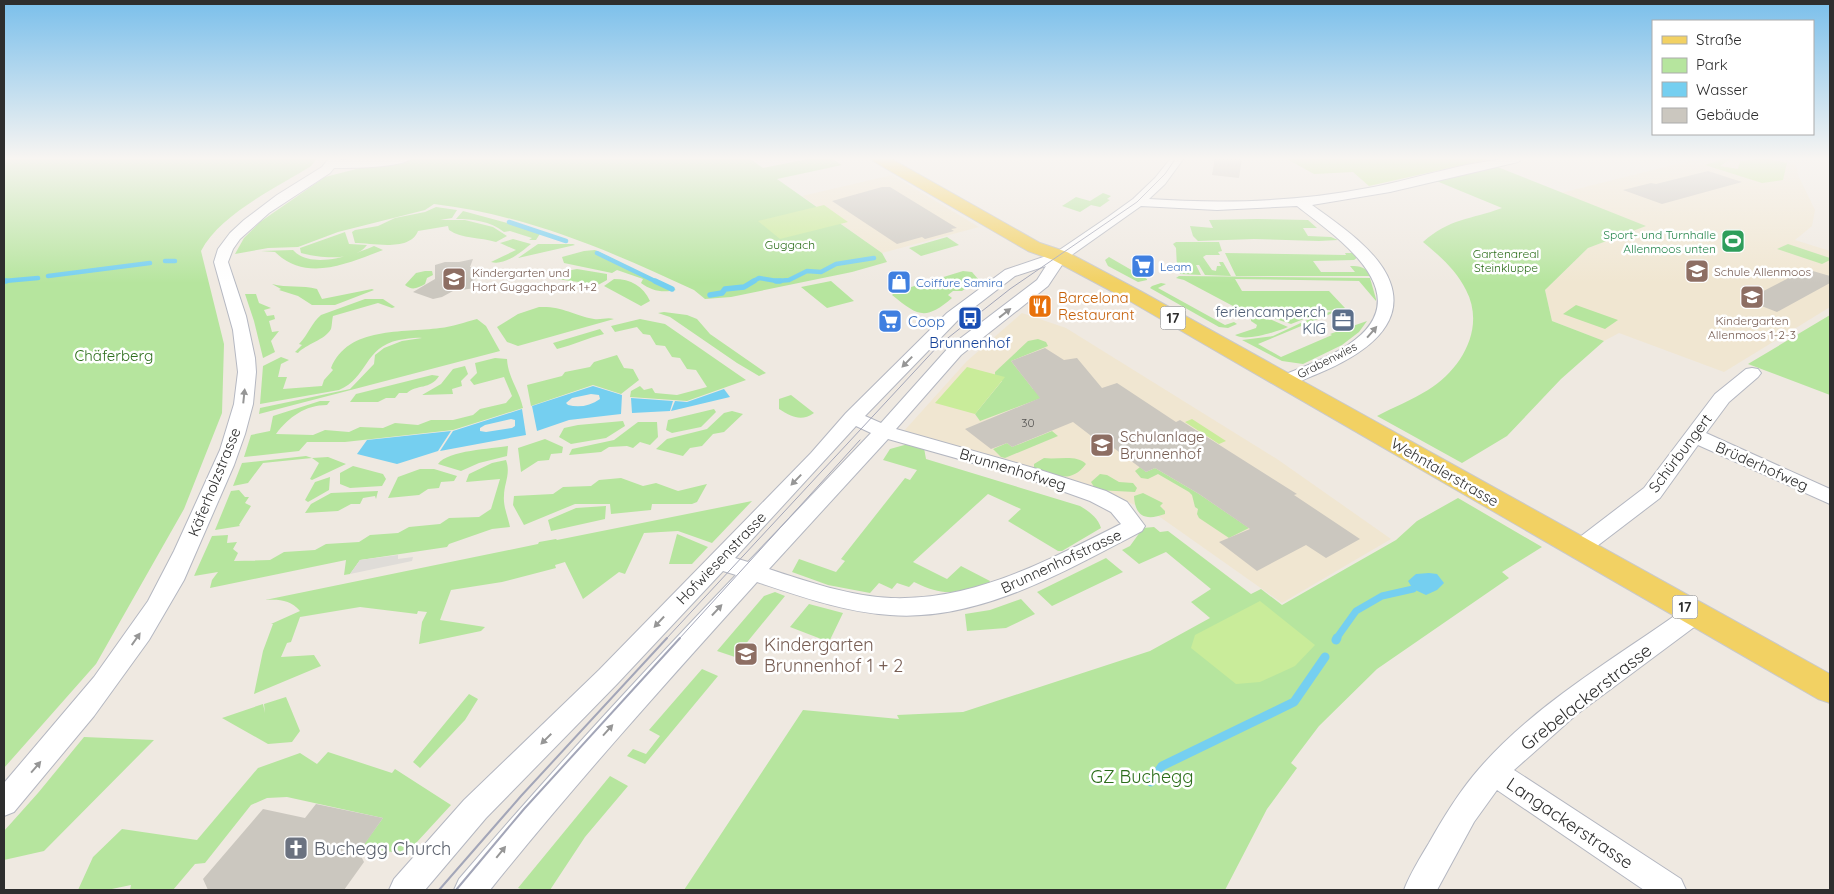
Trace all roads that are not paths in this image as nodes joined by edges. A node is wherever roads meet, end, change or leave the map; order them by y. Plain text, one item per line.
1 (277, 200) edge
2 (951, 200) edge
3 (972, 200) edge
4 (1140, 200) edge
5 (1307, 200) edge
6 (1298, 201) junction
7 (1138, 202) junction
8 (1060, 256) junction
9 (1752, 373) dead end
10 (1285, 381) junction
11 (853, 417) junction
12 (882, 431) junction
13 (1693, 435) junction
14 (1830, 497) edge
15 (1134, 526) joint
16 (1580, 548) junction
17 (718, 561) junction
18 (753, 572) junction
19 (1696, 613) junction
20 (1830, 690) edge
21 (1494, 772) junction
22 (4, 803) edge
23 (405, 890) edge
24 (470, 890) edge
25 (1420, 890) edge
26 (1670, 890) edge

22 -> 1 street, Käferholzstrasse
2 - 8 main road, Wehntalerstrasse / 17
3 - 8 main road, Wehntalerstrasse
4 - 7 street, Hofwiesenstrasse
5 - 6 street
6 - 7 street
10 -> 6 street, Grabenwies
7 - 8 street, Hofwiesenstrasse
8 - 10 main road, Wehntalerstrasse / 17
8 -> 11 street, Hofwiesenstrasse
12 -> 8 street, Hofwiesenstrasse
9 - 13 street, Schürbungert
10 - 16 main road, Wehntalerstrasse / 17
11 - 12 street, Brunnenhofweg
11 -> 17 street, Hofwiesenstrasse
12 - 15 street, Brunnenhofweg
12 - 18 street, Hofwiesenstrasse
13 - 14 street, Brüderhofweg
13 - 16 street, Schürbungert
15 - 18 street, Brunnenhofstrasse
16 - 19 main road, Wehntalerstrasse / 17
17 - 18 street, Brunnenhofstrasse
17 -> 23 street, Hofwiesenstrasse
24 -> 18 street, Hofwiesenstrasse
19 - 20 main road, Wehntalerstrasse / 17
19 - 21 street, Grebelackerstrasse
21 - 25 street, Grebelackerstrasse
21 - 26 street, Langackerstrasse

